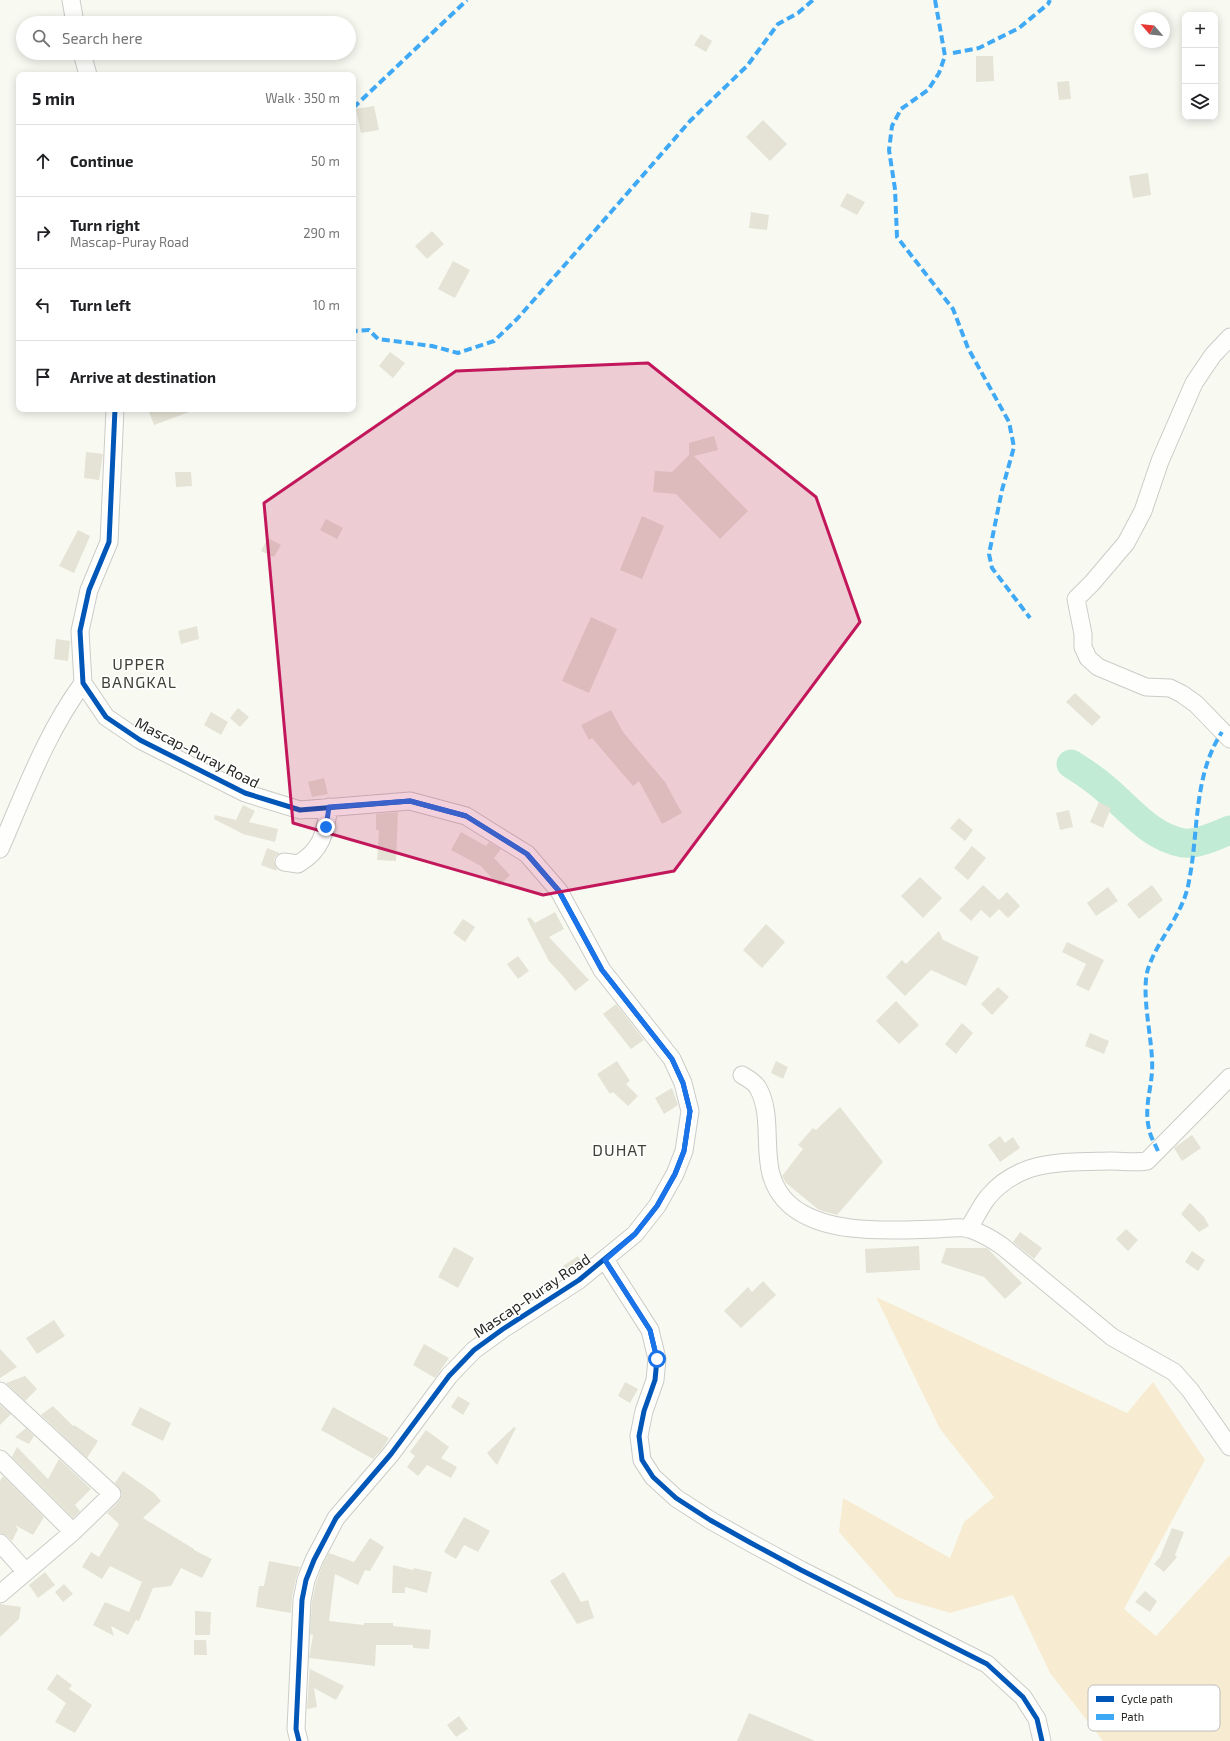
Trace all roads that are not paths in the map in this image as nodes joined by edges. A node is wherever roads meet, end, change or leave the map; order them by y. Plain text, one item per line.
1 (71, 0) edge
2 (74, 16) edge
3 (84, 60) edge
4 (87, 72) edge
5 (1230, 337) edge
6 (115, 412) edge
7 (83, 683) junction
8 (1230, 739) edge
9 (329, 807) junction
10 (0, 849) edge
11 (284, 862) dead end
12 (742, 1075) dead end
13 (1230, 1077) edge
14 (1230, 1094) edge
15 (1211, 1095) junction
16 (968, 1229) junction
17 (605, 1260) junction
18 (0, 1391) edge
19 (1230, 1447) edge
20 (0, 1459) edge
21 (73, 1532) junction
22 (0, 1543) edge
23 (26, 1572) junction
24 (0, 1594) edge
25 (299, 1741) edge
26 (1042, 1741) edge

1 - 2 street
3 - 4 street
5 - 8 street
6 - 7 street
7 - 9 street, Mascap-Puray Road
7 - 10 street
9 - 11 street
9 - 17 street, Mascap-Puray Road
12 - 16 street
13 - 15 street
14 - 15 street
15 - 16 street
16 - 19 street
17 - 25 street, Mascap-Puray Road
17 - 26 street
18 - 21 street
20 - 21 street
21 - 23 street
22 - 23 street
23 - 24 street

